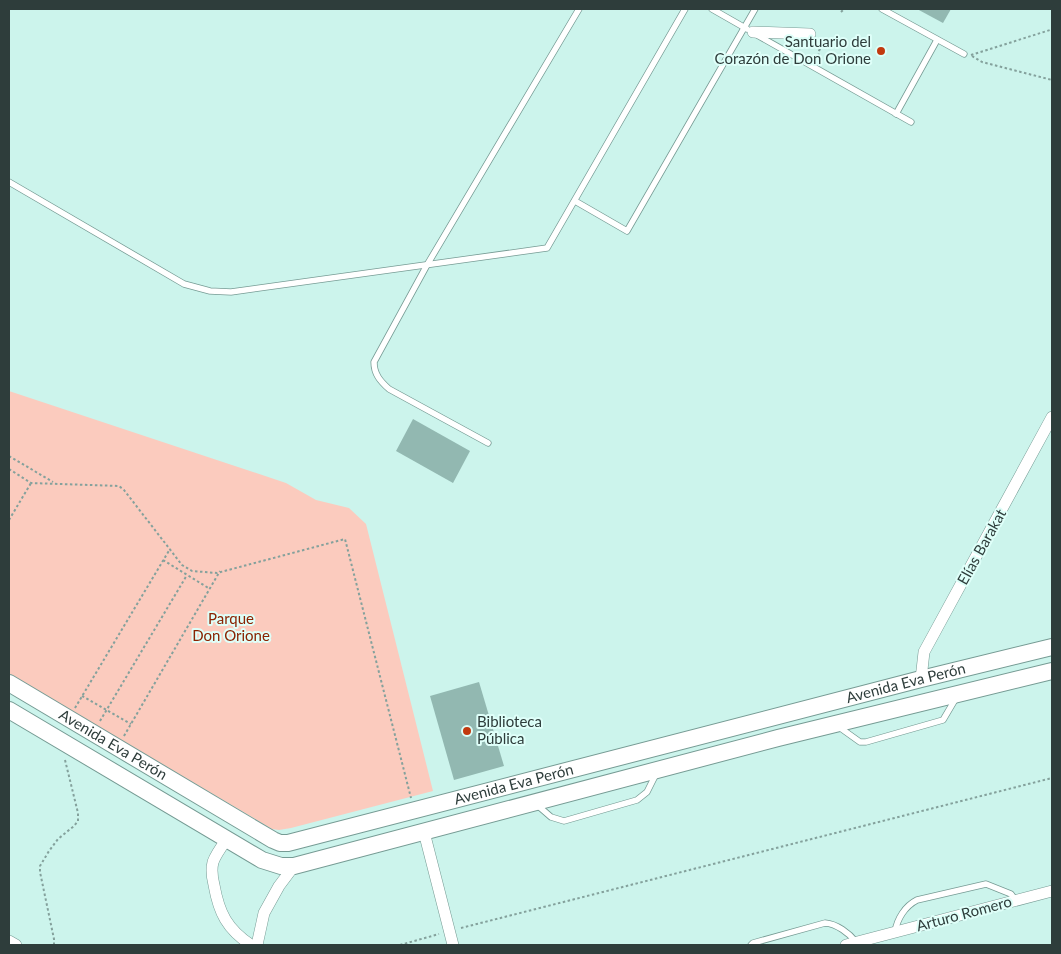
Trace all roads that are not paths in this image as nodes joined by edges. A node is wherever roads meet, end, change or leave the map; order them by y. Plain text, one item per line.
1 (578, 9) edge
2 (685, 9) edge
3 (712, 9) edge
4 (755, 9) edge
5 (882, 9) edge
6 (749, 30) junction
7 (810, 34) dead end
8 (937, 40) junction
9 (964, 54) road end
10 (896, 114) junction
11 (911, 122) dead end
12 (9, 182) edge
13 (575, 201) junction
14 (427, 265) junction
15 (1052, 418) edge
16 (488, 443) dead end
17 (1052, 647) edge
18 (985, 664) junction
19 (1052, 671) edge
20 (921, 679) junction
21 (9, 684) edge
22 (993, 685) junction
23 (957, 694) junction
24 (9, 710) edge
25 (772, 718) junction
26 (836, 724) junction
27 (778, 738) junction
28 (657, 770) junction
29 (530, 780) junction
30 (535, 802) junction
31 (336, 831) junction
32 (424, 832) junction
33 (227, 839) junction
34 (342, 852) junction
35 (294, 866) junction
36 (1052, 891) edge
37 (1016, 901) junction
38 (895, 932) junction
39 (9, 940) edge
40 (851, 944) edge
41 (16, 945) edge
42 (251, 945) edge
43 (257, 945) edge
44 (453, 945) edge
45 (751, 945) edge

1 - 14 lane
2 - 13 lane
3 - 6 lane
4 - 6 lane
5 - 8 lane
6 - 7 street
6 - 10 lane
6 - 13 lane
8 - 9 lane
8 - 10 lane
10 - 11 lane
12 - 14 lane
13 - 14 lane
14 - 16 lane
15 - 20 street, Elías Barakat
17 - 18 main road, Avenida Eva Perón
18 - 20 main road, Avenida Eva Perón
18 - 22 main road
19 - 22 main road, Avenida Eva Perón
20 - 25 main road, Avenida Eva Perón
21 - 31 main road, Avenida Eva Perón
22 - 23 main road, Avenida Eva Perón
23 - 26 main road, Avenida Eva Perón
23 - 26 lane
24 - 33 main road, Avenida Eva Perón
25 - 27 main road
25 - 29 main road, Avenida Eva Perón
26 - 27 main road, Avenida Eva Perón
27 - 28 main road, Avenida Eva Perón
28 - 30 main road, Avenida Eva Perón
28 - 30 lane
29 - 30 main road
29 - 31 main road, Avenida Eva Perón
30 - 32 main road, Avenida Eva Perón
31 - 34 main road
32 - 34 main road, Avenida Eva Perón
32 - 44 street
33 - 35 main road, Avenida Eva Perón
33 - 42 street
34 - 35 main road, Avenida Eva Perón
35 - 43 street
36 - 37 street, Arturo Romero
37 - 38 street, Arturo Romero
37 - 38 lane
38 - 40 street, Arturo Romero
39 - 41 street
40 - 45 lane

